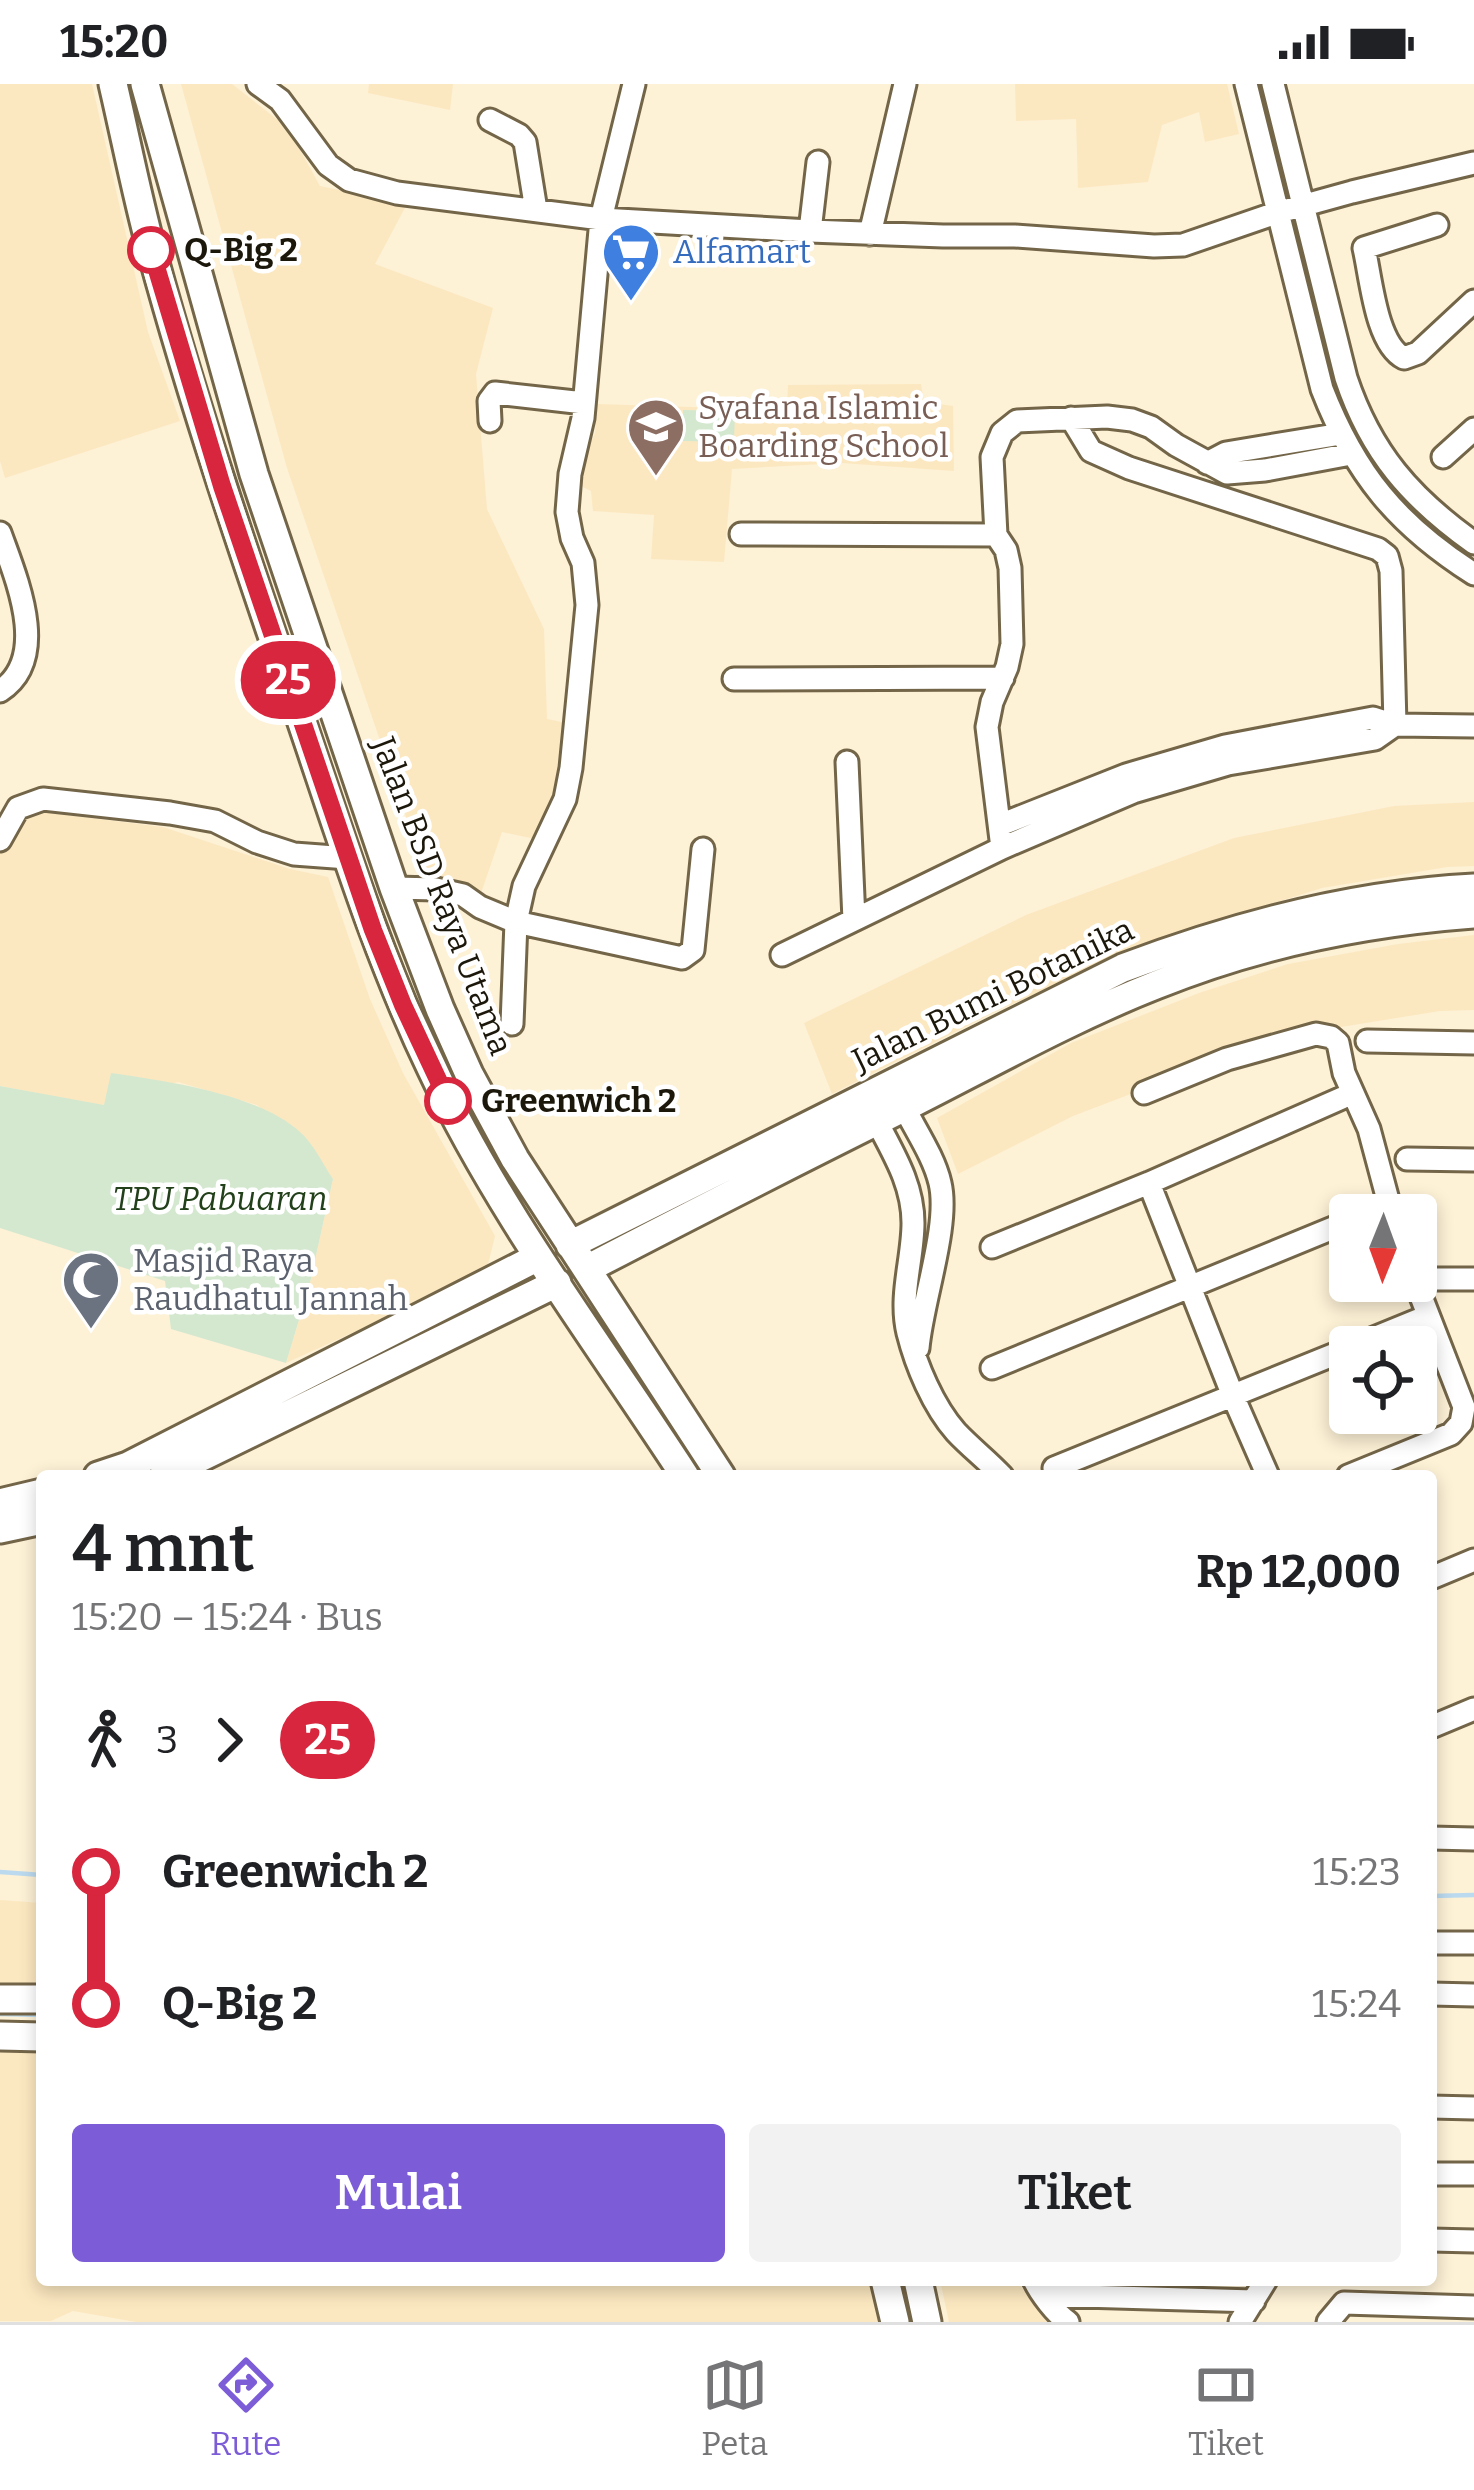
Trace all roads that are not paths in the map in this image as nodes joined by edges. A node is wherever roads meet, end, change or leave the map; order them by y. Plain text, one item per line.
1 (113, 84) edge
2 (145, 84) edge
3 (259, 84) edge
4 (634, 84) edge
5 (904, 84) edge
6 (1246, 84) edge
7 (1273, 84) edge
8 (490, 120) dead end
9 (818, 162) dead end
10 (1474, 163) edge
11 (1303, 206) junction
12 (536, 210) junction
13 (1276, 213) junction
14 (602, 219) junction
15 (1436, 224) dead end
16 (811, 231) junction
17 (870, 233) junction
18 (1474, 301) edge
19 (584, 403) junction
20 (1071, 418) junction
21 (490, 421) dead end
22 (1474, 429) edge
23 (1346, 444) junction
24 (1443, 457) dead end
25 (254, 474) junction
26 (222, 486) junction
27 (0, 533) edge
28 (741, 535) dead end
29 (996, 535) junction
30 (1474, 543) edge
31 (1474, 574) edge
32 (1003, 678) junction
33 (734, 679) dead end
34 (0, 691) edge
35 (1394, 725) junction
36 (1474, 726) edge
37 (847, 762) dead end
38 (7, 813) edge
39 (1001, 837) junction
40 (0, 840) edge
41 (703, 849) dead end
42 (348, 858) junction
43 (1474, 887) edge
44 (394, 888) junction
45 (1474, 914) edge
46 (854, 920) junction
47 (516, 922) junction
48 (782, 955) dead end
49 (1183, 960) junction
50 (512, 1024) dead end
51 (1366, 1041) dead end
52 (1474, 1043) edge
53 (1144, 1094) dead end
54 (1342, 1098) dead end
55 (904, 1107) junction
56 (876, 1120) junction
57 (1407, 1159) dead end
58 (1474, 1160) edge
59 (1149, 1183) junction
60 (1386, 1194) edge
61 (1329, 1230) edge
62 (570, 1245) junction
63 (992, 1247) dead end
64 (538, 1257) junction
65 (587, 1269) junction
66 (1474, 1279) edge
67 (1437, 1280) edge
68 (556, 1283) junction
69 (1190, 1286) junction
70 (1430, 1302) edge
71 (1418, 1320) dead end
72 (1403, 1326) edge
73 (1329, 1356) edge
74 (917, 1361) junction
75 (992, 1368) dead end
76 (1233, 1396) junction
77 (204, 1442) junction
78 (1054, 1468) dead end
79 (116, 1470) edge
80 (170, 1470) edge
81 (681, 1470) edge
82 (718, 1470) edge
83 (997, 1470) edge
84 (1265, 1470) edge
85 (1363, 1470) edge
86 (36, 1494) edge
87 (0, 1503) edge
88 (36, 1521) edge
89 (0, 1529) edge
90 (1474, 1560) edge
91 (1437, 1575) edge
92 (1474, 1709) edge
93 (1437, 1724) edge
94 (1437, 1838) edge
95 (1474, 1839) edge
96 (1437, 1943) edge
97 (1474, 1943) edge
98 (1437, 1994) edge
99 (1474, 1995) edge
100 (0, 1999) edge
101 (36, 2000) edge
102 (0, 2036) edge
103 (36, 2037) edge
104 (1437, 2107) edge
105 (1474, 2108) edge
106 (1437, 2174) edge
107 (1474, 2174) edge
108 (1437, 2240) edge
109 (1474, 2241) edge
110 (886, 2286) edge
111 (919, 2286) edge
112 (1263, 2286) edge
113 (1041, 2288) edge
114 (1344, 2291) edge
115 (1254, 2301) junction
116 (1474, 2306) edge
117 (895, 2322) edge
118 (927, 2322) edge
119 (1068, 2322) edge
120 (1240, 2322) edge
121 (1328, 2322) edge

1 - 26 main road
2 - 25 main road, Jalan BSD Raya Utama
3 - 12 street
4 - 14 street
5 - 17 street
6 - 13 street
7 - 11 street
8 - 12 street
9 - 16 street
10 - 11 street
11 - 13 street
11 - 30 street
12 - 14 street
13 - 17 street
13 - 23 street
14 - 16 street
14 - 19 street
15 - 18 street
16 - 17 street
19 - 21 street
19 - 47 street
20 - 23 street
20 - 29 street
20 - 35 street
22 - 24 street
23 - 31 street
25 - 26 main road
25 - 44 main road, Jalan BSD Raya Utama
26 - 42 main road
27 - 34 street
28 - 29 street
29 - 32 street
32 - 33 street
32 - 39 street
35 - 36 street
35 - 39 street
37 - 46 street
38 - 40 street
38 - 42 street
39 - 46 street
41 - 47 street
42 - 64 main road
43 - 49 main road, Jalan Bumi Botanika
44 - 47 street
44 - 62 main road, Jalan BSD Raya Utama
45 - 49 main road, Jalan Bumi Botanika
46 - 48 street
47 - 50 street
49 - 55 main road, Jalan Bumi Botanika
49 - 62 main road, Jalan Bumi Botanika
51 - 52 street
53 - 60 street
54 - 59 street
55 - 56 main road, Jalan Bumi Botanika
55 - 74 street
56 - 65 main road, Jalan Bumi Botanika
56 - 74 street
57 - 58 street
59 - 63 street
59 - 69 street
61 - 69 street
62 - 65 main road, Jalan BSD Raya Utama
64 - 68 main road
64 - 77 main road
65 - 82 main road, Jalan BSD Raya Utama
66 - 67 street
68 - 77 main road
68 - 81 main road
69 - 75 street
69 - 76 street
70 - 85 street
71 - 72 street
73 - 76 street
74 - 83 street
76 - 78 street
76 - 84 street
77 - 79 main road
77 - 80 main road
86 - 87 main road
88 - 89 main road
90 - 91 street
92 - 93 street
94 - 95 street
96 - 97 street
98 - 99 street
100 - 101 main road
102 - 103 main road
104 - 105 street
106 - 107 street
108 - 109 street
110 - 117 main road
111 - 118 main road
112 - 115 street
113 - 115 street
113 - 119 street
114 - 116 street
114 - 121 street
115 - 120 street

